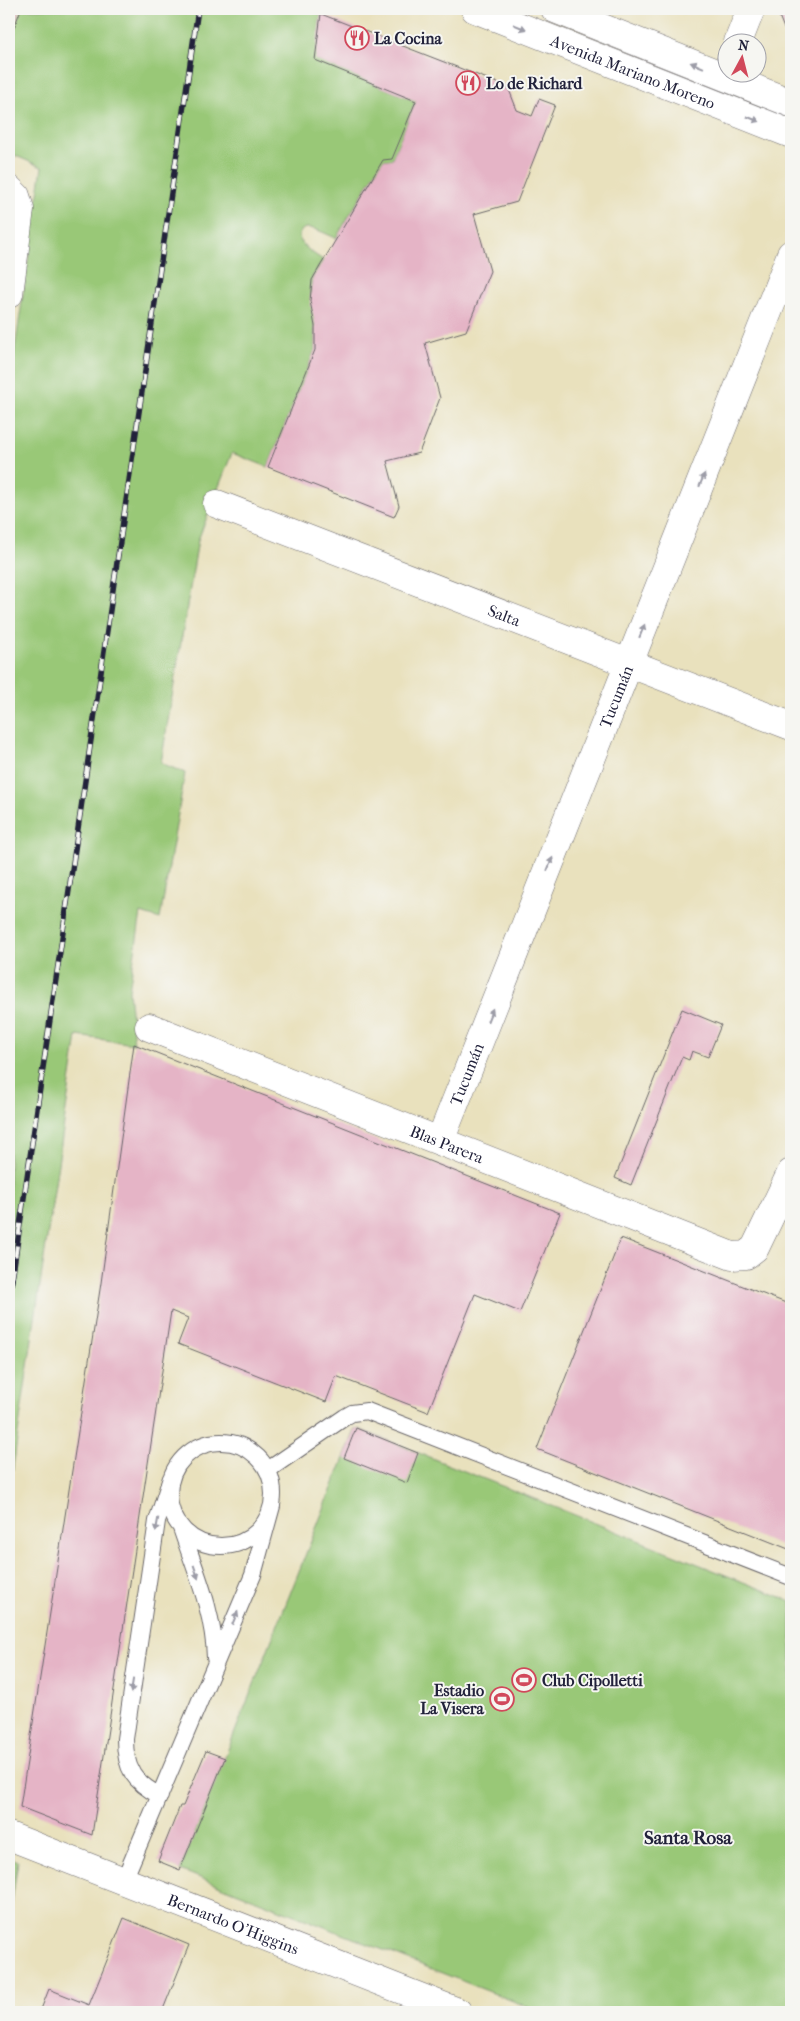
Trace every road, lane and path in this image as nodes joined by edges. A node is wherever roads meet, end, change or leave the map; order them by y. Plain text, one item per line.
1 (475, 9) edge
2 (555, 9) edge
3 (751, 9) edge
4 (742, 32) edge
5 (718, 69) edge
6 (722, 82) edge
7 (748, 82) edge
8 (791, 102) edge
9 (714, 103) junction
10 (791, 134) edge
11 (14, 195) edge
12 (791, 254) edge
13 (9, 294) edge
14 (217, 504) dead end
15 (629, 663) junction
16 (791, 726) edge
17 (149, 1027) dead end
18 (440, 1141) junction
19 (791, 1173) edge
20 (268, 1470) junction
21 (171, 1478) junction
22 (272, 1506) junction
23 (180, 1526) junction
24 (791, 1577) edge
25 (216, 1662) junction
26 (160, 1796) junction
27 (9, 1836) edge
28 (124, 1880) junction
29 (458, 2012) edge

1 -> 9 street, Avenida Mariano Moreno
5 -> 2 street, Avenida Mariano Moreno
3 - 4 street
6 - 9 street
7 - 8 street, Avenida Mariano Moreno
9 -> 10 street, Avenida Mariano Moreno
11 - 13 street
15 -> 12 street, Tucumán
14 - 15 street, Salta
15 - 16 street, Salta
18 -> 15 street, Tucumán
17 - 18 street, Blas Parera
18 - 19 street, Blas Parera
20 - 21 lane
20 - 22 lane
20 - 24 lane
21 - 23 lane
21 -> 26 lane
22 - 23 lane
25 -> 22 lane
23 -> 25 lane
25 - 26 lane
26 - 28 lane
27 - 28 street, Bernardo O'Higgins
28 - 29 street, Bernardo O'Higgins

